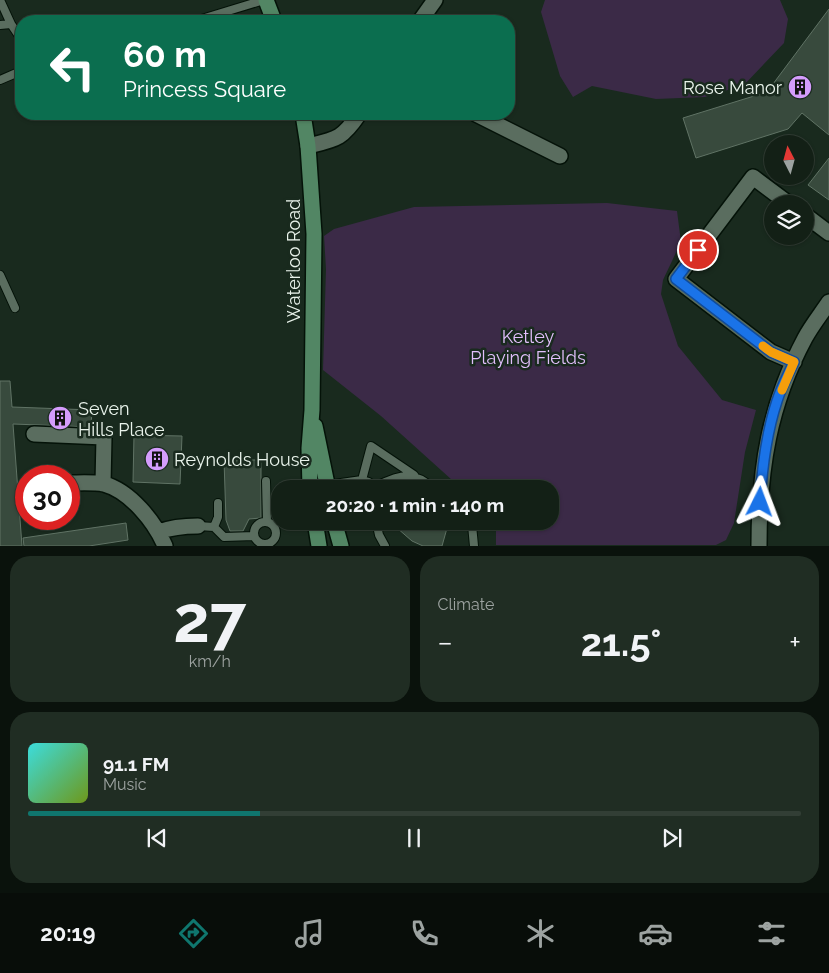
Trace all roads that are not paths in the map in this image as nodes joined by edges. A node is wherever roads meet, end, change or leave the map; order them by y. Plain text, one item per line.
1 (0, 0) edge
2 (265, 0) edge
3 (434, 0) edge
4 (215, 15) edge
5 (271, 15) edge
6 (424, 15) edge
7 (11, 24) junction
8 (0, 25) edge
9 (15, 30) edge
10 (15, 74) edge
11 (0, 80) edge
12 (304, 120) edge
13 (355, 120) edge
14 (488, 120) edge
15 (308, 146) junction
16 (560, 156) dead end
17 (777, 195) edge
18 (814, 222) edge
19 (829, 233) edge
20 (0, 274) edge
21 (829, 302) edge
22 (15, 308) dead end
23 (794, 362) junction
24 (312, 410) junction
25 (34, 434) dead end
26 (414, 476) junction
27 (310, 480) edge
28 (326, 480) edge
29 (362, 480) edge
30 (391, 480) edge
31 (424, 480) edge
32 (266, 481) dead end
33 (80, 483) edge
34 (104, 484) junction
35 (218, 503) dead end
36 (267, 522) junction
37 (198, 526) joint
38 (214, 528) junction
39 (316, 530) edge
40 (337, 530) edge
41 (378, 530) edge
42 (472, 530) edge
43 (254, 536) junction
44 (162, 539) edge
45 (319, 546) edge
46 (341, 546) edge
47 (385, 546) edge
48 (474, 546) edge
49 (759, 546) edge

1 - 7 lane
2 - 4 lane
2 - 5 street
3 - 6 street
7 - 8 lane
7 - 9 lane
10 - 11 lane
12 - 15 street, Waterloo Road
13 - 15 street
14 - 16 street
15 - 24 street, Waterloo Road
17 - 23 street
18 - 19 street
20 - 22 lane
21 - 23 street
23 - 49 street
24 - 27 street, Waterloo Road
24 - 28 street, Waterloo Road
25 - 34 street
26 - 29 lane
26 - 30 lane
26 - 31 lane
32 - 36 lane
33 - 34 street
34 - 44 street
35 - 38 lane
36 - 43 lane
36 - 43 lane
37 - 38 lane
37 - 44 street
38 - 43 lane
39 - 45 street
40 - 46 street
41 - 47 lane
42 - 48 lane

